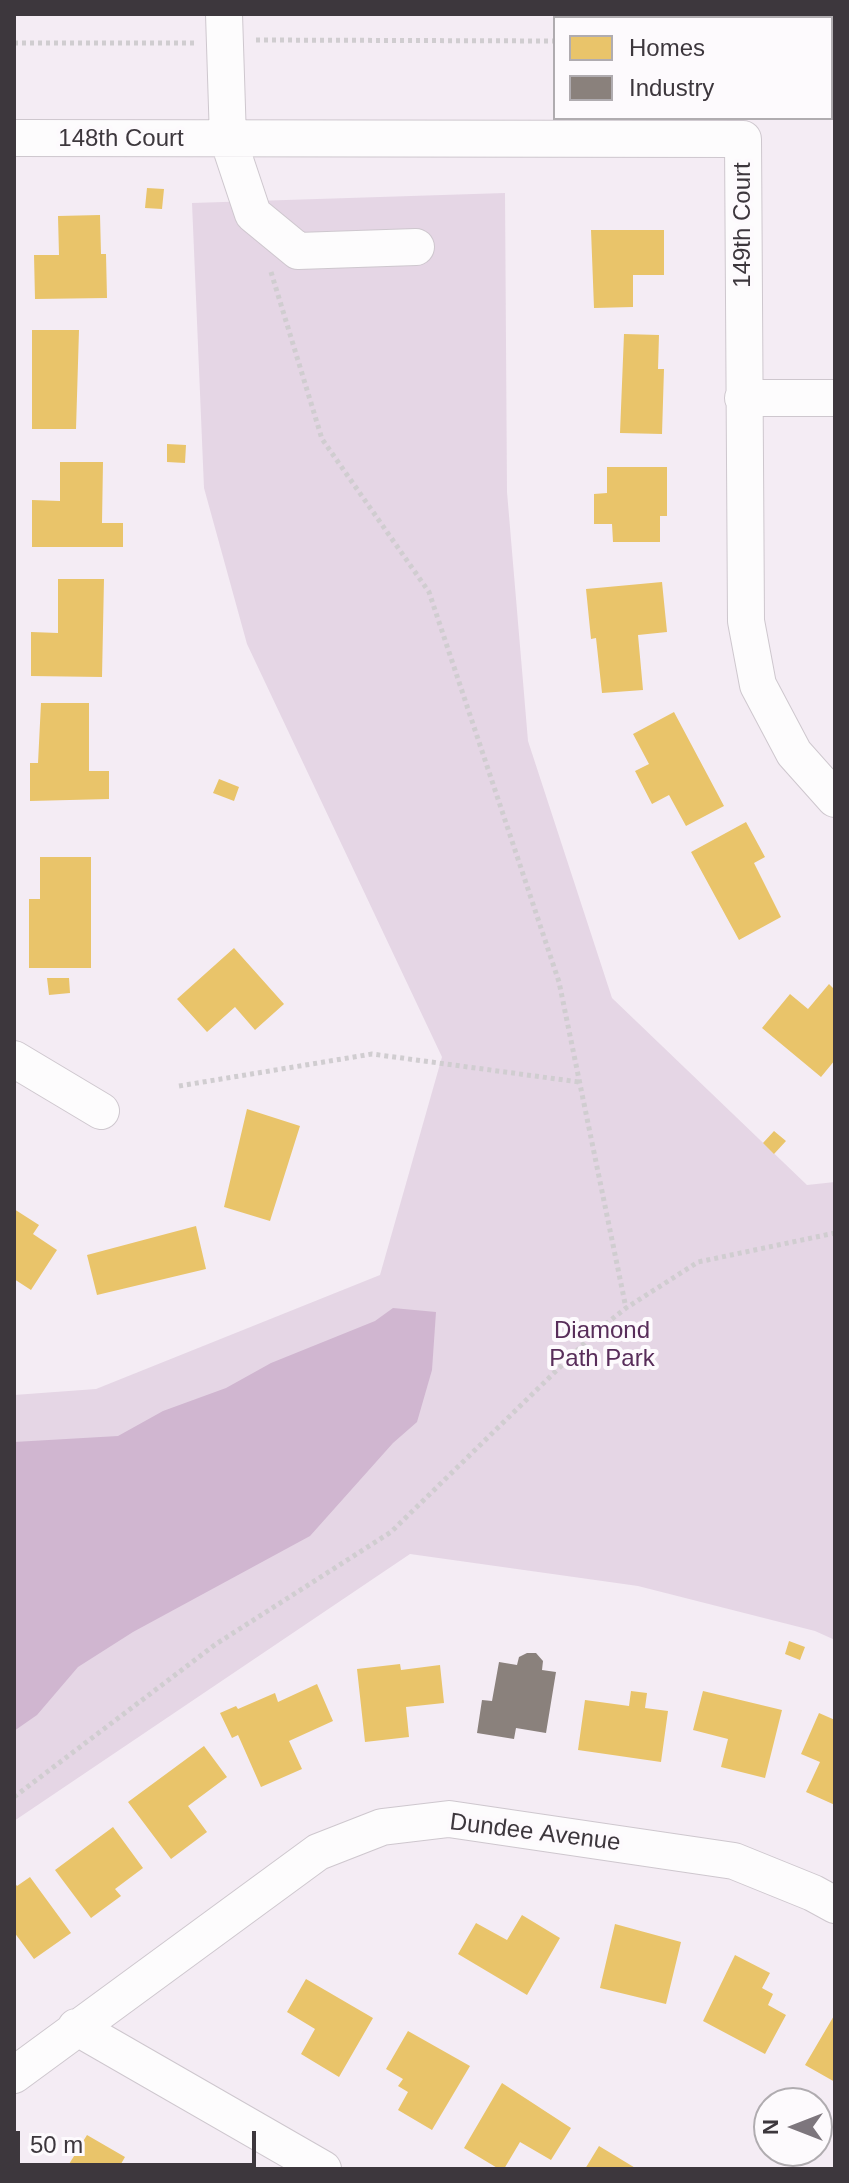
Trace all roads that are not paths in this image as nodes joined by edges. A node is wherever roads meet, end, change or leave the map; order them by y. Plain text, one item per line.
1 (225, 28) edge
2 (14, 138) edge
3 (228, 139) junction
4 (416, 247) dead end
5 (743, 398) junction
6 (835, 398) edge
7 (835, 799) edge
8 (14, 1059) edge
9 (101, 1111) dead end
10 (835, 1905) edge
11 (76, 2027) junction
12 (14, 2075) edge
13 (323, 2169) edge

1 - 3 street
2 - 3 street, 148th Court
3 - 4 street
3 - 5 street, 149th Court
5 - 6 street
5 - 7 street, 149th Court
8 - 9 street
10 - 11 street, Dundee Avenue
11 - 12 street, Dundee Avenue
11 - 13 street

